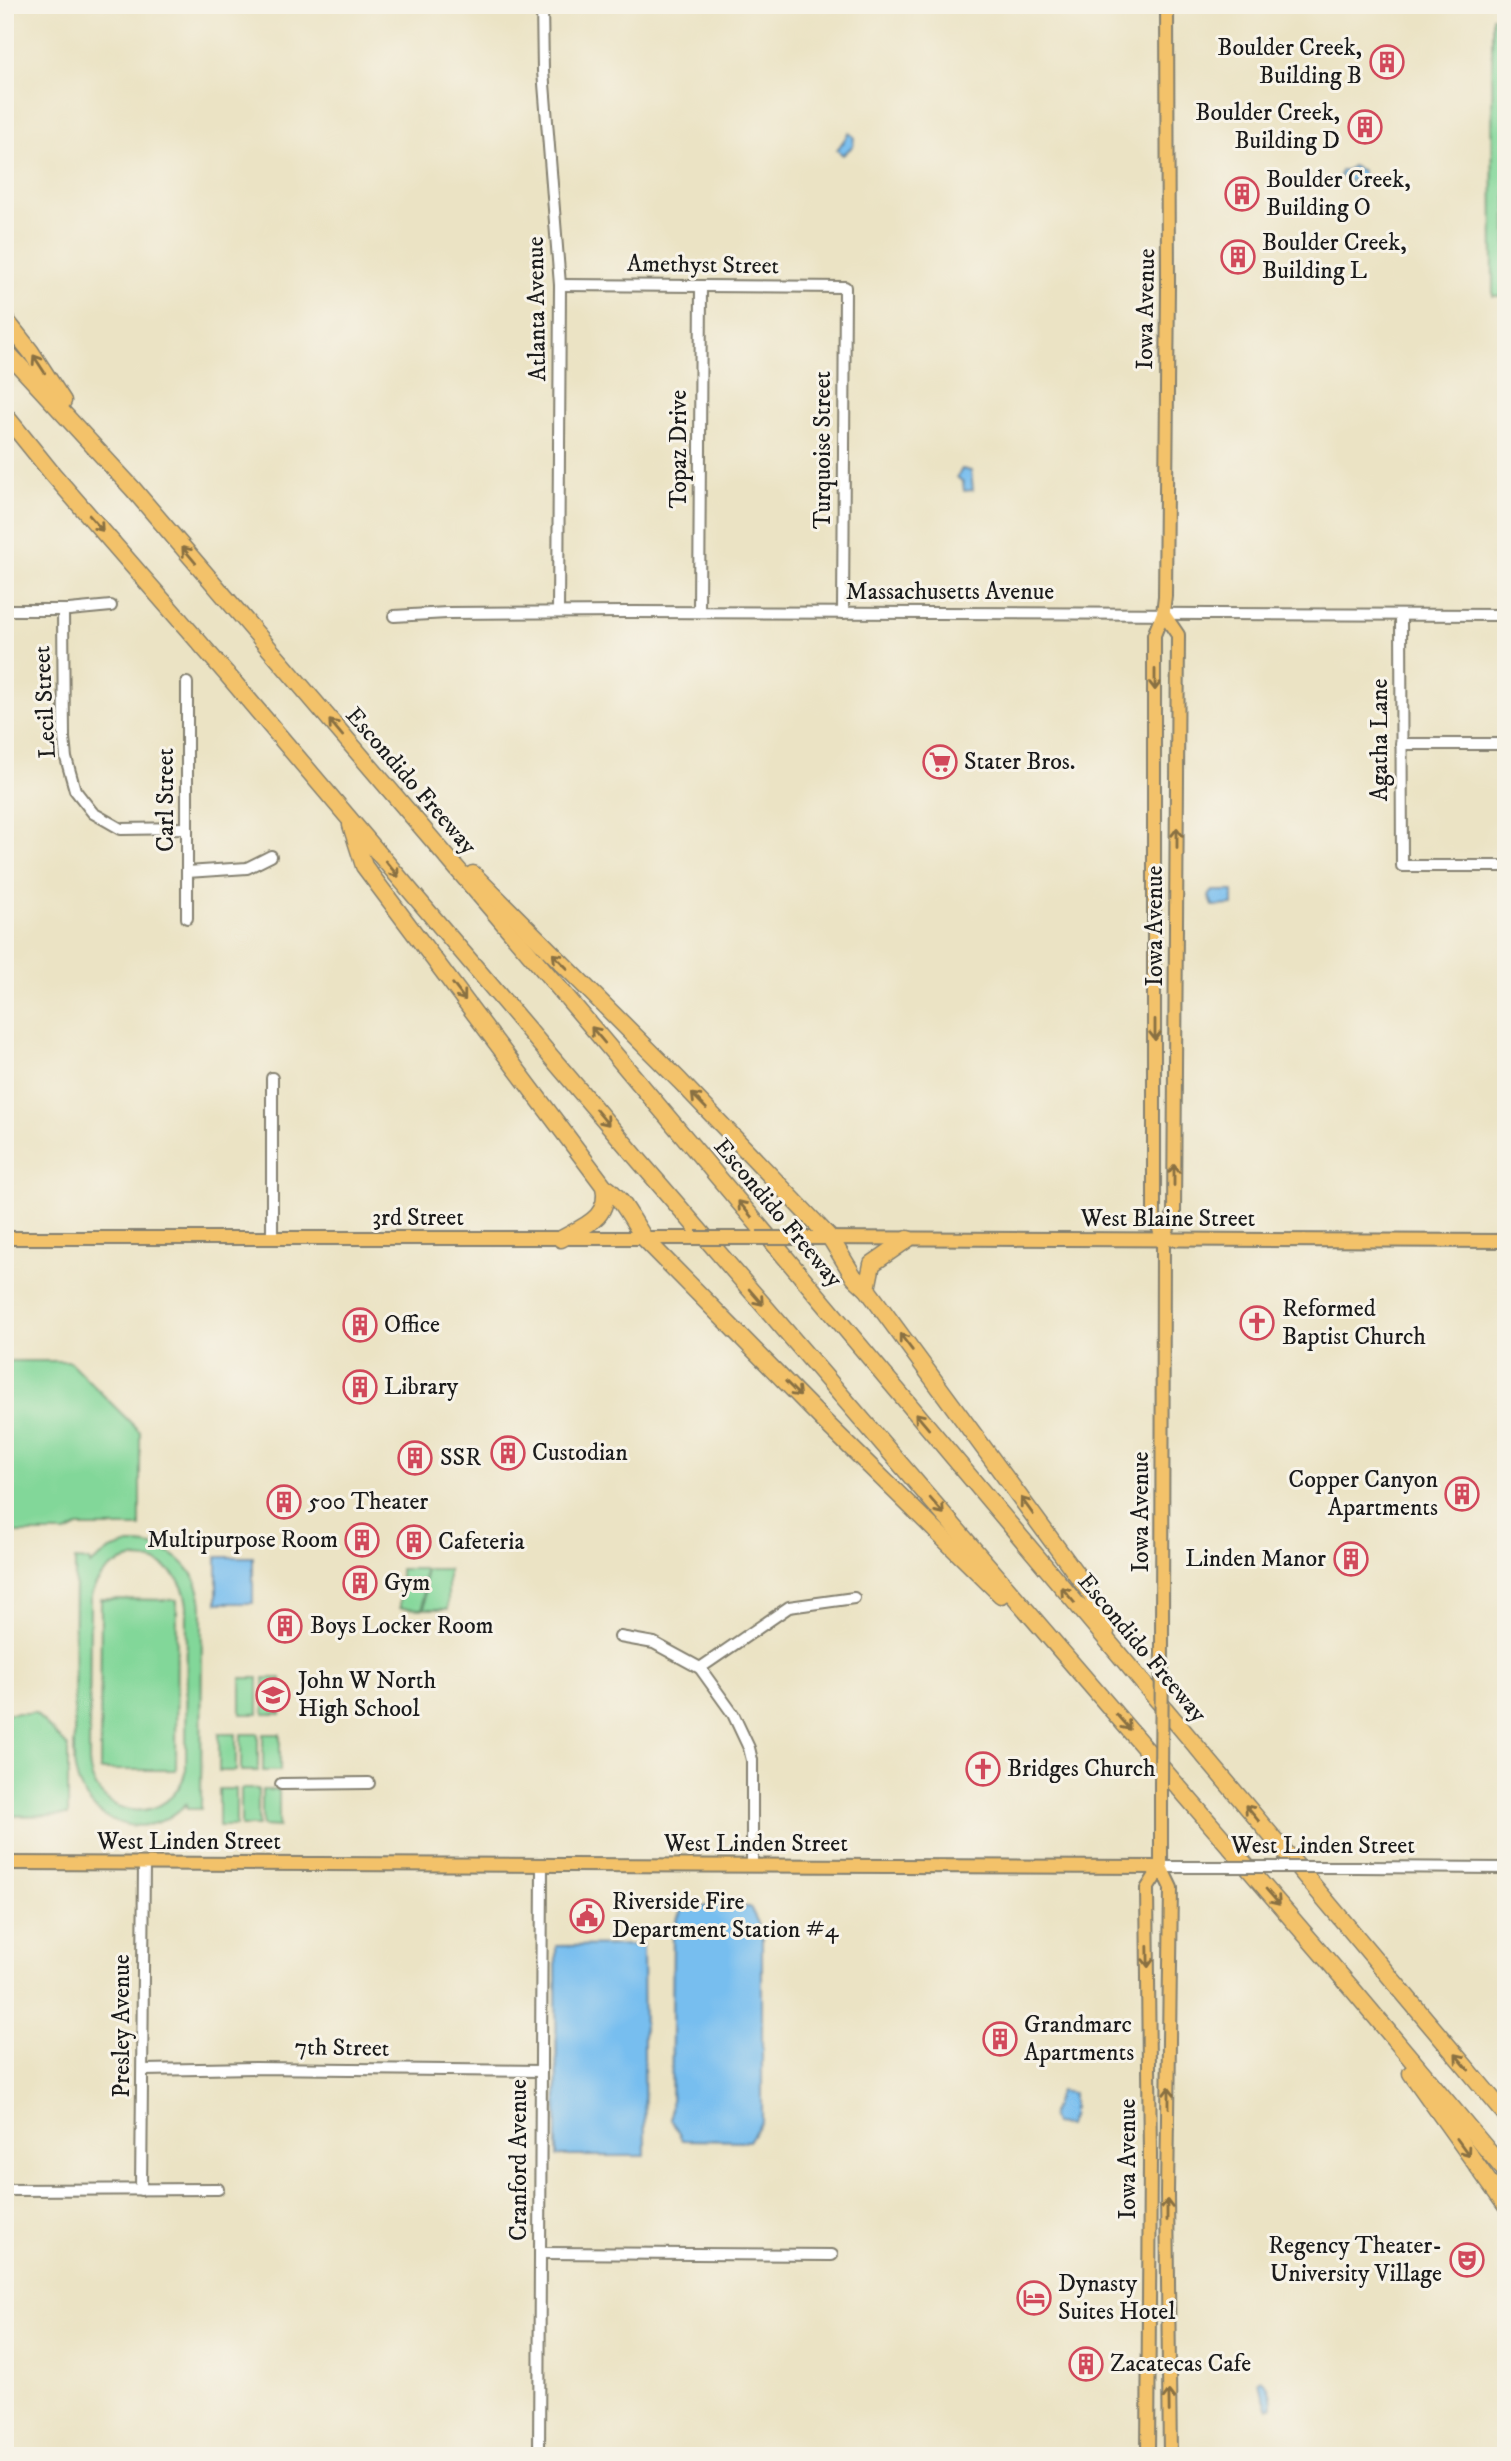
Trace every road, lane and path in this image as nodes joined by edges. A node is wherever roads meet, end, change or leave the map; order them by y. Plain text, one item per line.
1 (542, 5) edge
2 (1167, 5) edge
3 (560, 285) junction
4 (701, 286) junction
5 (845, 287) joint
6 (5, 319) edge
7 (5, 350) edge
8 (5, 415) edge
9 (5, 428) edge
10 (89, 441) junction
11 (51, 472) junction
12 (111, 606) dead end
13 (5, 610) edge
14 (63, 611) junction
15 (558, 612) junction
16 (699, 612) junction
17 (843, 613) junction
18 (1163, 613) junction
19 (1401, 615) junction
20 (1506, 615) edge
21 (394, 616) dead end
22 (187, 683) dead end
23 (1401, 744) junction
24 (1506, 744) edge
25 (380, 780) junction
26 (348, 816) junction
27 (187, 828) junction
28 (271, 856) dead end
29 (1506, 866) edge
30 (187, 872) junction
31 (187, 918) dead end
32 (272, 1078) dead end
33 (604, 1186) junction
34 (5, 1238) edge
35 (272, 1238) junction
36 (652, 1238) junction
37 (561, 1239) junction
38 (831, 1239) junction
39 (908, 1239) junction
40 (1163, 1240) junction
41 (1506, 1241) edge
42 (867, 1289) junction
43 (854, 1598) dead end
44 (620, 1637) dead end
45 (1112, 1647) junction
46 (700, 1668) junction
47 (1078, 1670) junction
48 (369, 1783) dead end
49 (281, 1784) dead end
50 (5, 1863) edge
51 (144, 1863) junction
52 (542, 1864) junction
53 (752, 1865) junction
54 (1161, 1867) junction
55 (1506, 1868) edge
56 (1354, 1991) junction
57 (143, 2070) junction
58 (541, 2071) junction
59 (1506, 2115) edge
60 (1506, 2172) edge
61 (218, 2189) dead end
62 (5, 2190) edge
63 (141, 2190) junction
64 (1506, 2206) edge
65 (540, 2253) junction
66 (831, 2255) dead end
67 (539, 2456) edge
68 (1148, 2456) edge
69 (1170, 2456) edge

1 - 3 street, Atlanta Avenue
2 - 18 main road, Iowa Avenue
3 - 4 street, Amethyst Street
3 - 15 street, Atlanta Avenue
4 - 5 street, Amethyst Street
4 - 16 street, Topaz Drive
5 - 17 street, Turquoise Street
10 -> 6 highway
7 - 10 highway, Escondido Freeway
8 - 11 highway
9 - 11 highway
25 -> 10 highway, Escondido Freeway
11 -> 26 highway
12 - 14 street
13 - 14 street
14 - 27 street, Lecil Street
15 - 16 street, Massachusetts Avenue
15 - 21 street, Massachusetts Avenue
16 - 17 street, Massachusetts Avenue
17 - 18 street, Massachusetts Avenue
18 - 19 street, Massachusetts Avenue
18 -> 40 main road, Iowa Avenue
40 -> 18 main road, Iowa Avenue
19 - 20 street, Massachusetts Avenue
19 - 23 street, Agatha Lane
22 - 27 street, Carl Street
23 - 24 street
23 - 29 street, Agatha Lane
38 -> 25 highway
45 -> 25 highway, Escondido Freeway
26 -> 33 highway
26 -> 47 highway
27 - 30 street, Carl Street
28 - 30 street
30 - 31 street, Carl Street
32 - 35 street
33 - 36 highway
33 - 37 highway
34 - 35 main road, 3rd Street
35 - 37 main road, 3rd Street
36 - 37 main road, 3rd Street
36 - 38 main road, 3rd Street, bridge
36 -> 47 highway
38 - 39 main road, West Blaine Street
38 - 42 highway
39 - 40 main road, West Blaine Street
39 - 42 highway
40 - 41 main road, West Blaine Street
40 - 54 main road, Iowa Avenue, bridge
45 -> 42 highway
43 - 46 street
44 - 46 street
59 -> 45 highway, Escondido Freeway
46 - 53 street
47 -> 56 highway
48 - 49 street
50 - 51 main road, West Linden Street
51 - 52 main road, West Linden Street
51 - 57 street, Presley Avenue
52 - 53 main road, West Linden Street
52 - 58 street, Cranford Avenue
53 - 54 main road, West Linden Street
54 - 55 street, West Linden Street, bridge
54 -> 68 main road, Iowa Avenue
69 -> 54 main road, Iowa Avenue
56 - 60 highway
56 -> 64 highway
57 - 58 street, 7th Street
57 - 63 street, Presley Avenue
58 - 65 street, Cranford Avenue
61 - 63 street
62 - 63 street
65 - 66 street
65 - 67 street, Cranford Avenue

